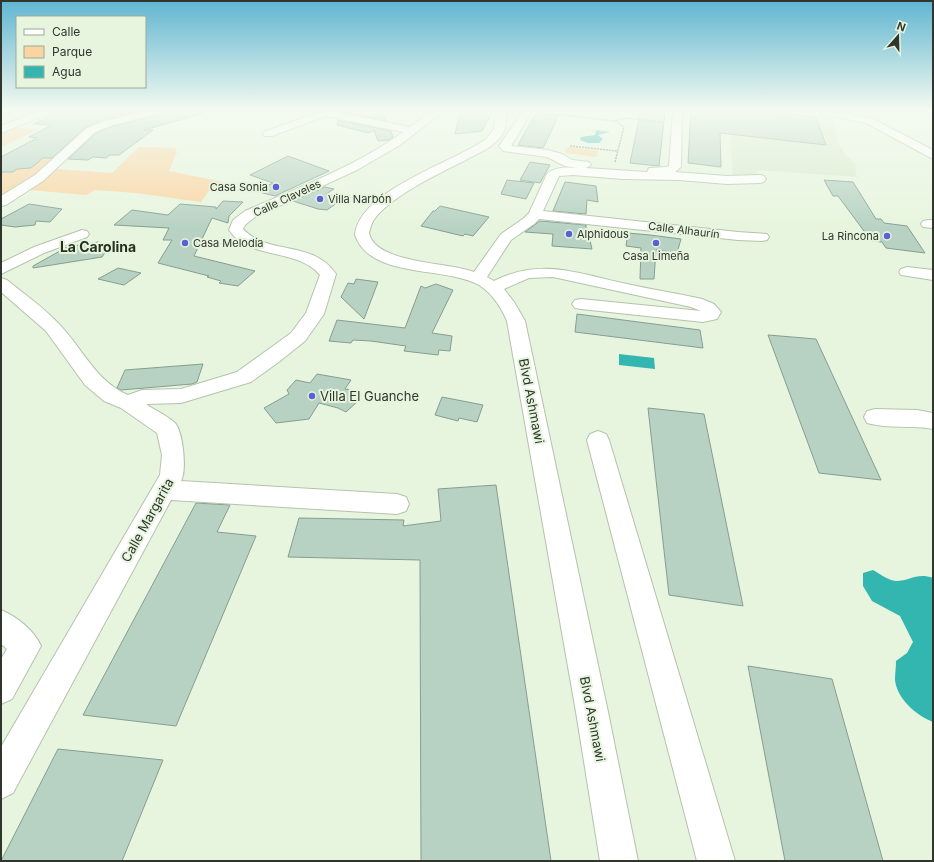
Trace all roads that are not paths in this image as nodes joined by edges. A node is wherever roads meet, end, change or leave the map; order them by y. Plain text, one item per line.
1 (70, 149) edge
2 (385, 149) edge
3 (478, 149) edge
4 (508, 149) edge
5 (551, 149) edge
6 (676, 149) edge
7 (922, 149) edge
8 (933, 155) edge
9 (558, 157) junction
10 (645, 165) dead end
11 (705, 165) dead end
12 (616, 168) junction
13 (674, 168) junction
14 (596, 170) junction
15 (760, 179) dead end
16 (1, 202) edge
17 (535, 214) junction
18 (82, 234) dead end
19 (762, 237) dead end
20 (1, 269) edge
21 (907, 272) dead end
22 (933, 275) edge
23 (1, 283) edge
24 (486, 283) junction
25 (581, 304) dead end
26 (181, 396) junction
27 (128, 403) junction
28 (875, 417) dead end
29 (933, 421) edge
30 (158, 422) junction
31 (598, 440) dead end
32 (164, 490) junction
33 (397, 504) dead end
34 (1, 625) edge
35 (1, 688) edge
36 (1, 781) edge
37 (619, 861) edge
38 (716, 861) edge

1 - 16 street
2 - 26 street, Calle Claveles
3 - 24 street
4 - 9 street
5 - 9 street
6 - 13 street
7 - 8 street
9 - 14 street
10 - 12 street
11 - 13 street
12 - 13 street
12 - 14 street
14 - 15 street
14 - 17 street
17 - 19 street, Calle Alhaurín
17 - 24 street
18 - 20 street
21 - 22 street
23 - 27 street, Calle Margarita
24 - 25 street
24 - 37 street, Blvd Ashmawi
26 - 27 street, Calle Claveles
26 - 30 street
27 - 30 street, Calle Margarita
28 - 29 street
30 - 32 street, Calle Margarita
31 - 38 street
32 - 33 street
32 - 36 street, Calle Margarita
34 - 35 street

